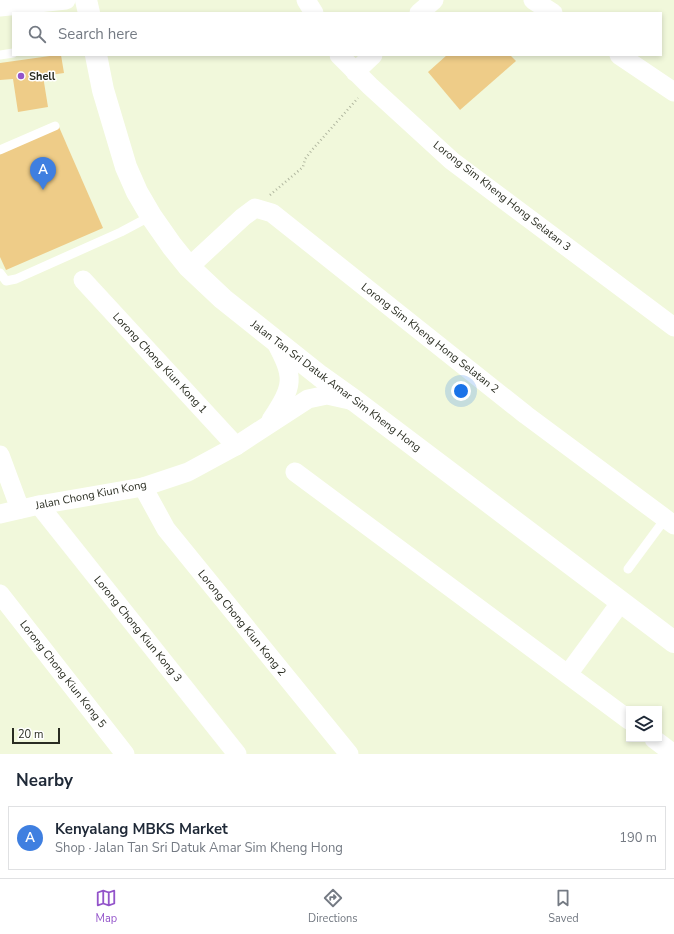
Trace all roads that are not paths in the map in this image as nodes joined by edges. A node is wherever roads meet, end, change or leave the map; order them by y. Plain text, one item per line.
1 (66, 0) edge
2 (86, 0) edge
3 (306, 0) edge
4 (434, 0) edge
5 (533, 0) edge
6 (42, 1) edge
7 (2, 5) edge
8 (89, 12) edge
9 (313, 12) edge
10 (420, 12) edge
11 (552, 12) edge
12 (12, 53) edge
13 (0, 55) edge
14 (96, 56) edge
15 (340, 56) edge
16 (372, 56) edge
17 (620, 56) edge
18 (355, 72) junction
19 (674, 92) edge
20 (55, 126) dead end
21 (0, 150) edge
22 (151, 216) junction
23 (189, 267) junction
24 (0, 275) edge
25 (83, 280) dead end
26 (674, 327) edge
27 (274, 341) junction
28 (355, 401) junction
29 (266, 428) junction
30 (236, 446) junction
31 (0, 455) edge
32 (295, 472) dead end
33 (143, 487) junction
34 (39, 505) junction
35 (20, 509) junction
36 (0, 514) edge
37 (670, 522) edge
38 (628, 569) dead end
39 (0, 594) edge
40 (621, 602) junction
41 (674, 642) edge
42 (568, 674) junction
43 (626, 718) edge
44 (658, 742) edge
45 (125, 754) edge
46 (237, 754) edge
47 (349, 754) edge
48 (674, 754) edge

1 - 6 street
2 - 8 street
3 - 9 street
4 - 10 street
5 - 11 street
6 - 7 street
12 - 13 lane
14 - 22 street, Jalan Tan Sri Datuk Amar Sim Kheng Hong
15 - 18 street, Lorong Sim Kheng Hong Selatan 3
16 - 18 street
17 - 19 street
18 - 26 street, Lorong Sim Kheng Hong Selatan 3
20 - 21 lane
22 - 23 street, Jalan Tan Sri Datuk Amar Sim Kheng Hong
22 - 24 lane
23 - 27 street, Jalan Tan Sri Datuk Amar Sim Kheng Hong
23 - 37 street, Lorong Sim Kheng Hong Selatan 2
25 - 30 street, Lorong Chong Kiun Kong 1
27 - 28 street, Jalan Tan Sri Datuk Amar Sim Kheng Hong
27 - 29 street, Jalan Chong Kiun Kong
28 - 29 street, Jalan Chong Kiun Kong
28 - 40 street, Jalan Tan Sri Datuk Amar Sim Kheng Hong
29 - 30 street, Jalan Chong Kiun Kong
30 - 33 street, Jalan Chong Kiun Kong
31 - 35 street
32 - 42 street
33 - 34 street, Jalan Chong Kiun Kong
33 - 47 street, Lorong Chong Kiun Kong 2
34 - 35 street, Jalan Chong Kiun Kong
34 - 46 street, Lorong Chong Kiun Kong 3
35 - 36 street, Jalan Chong Kiun Kong
37 - 38 lane
39 - 45 street, Lorong Chong Kiun Kong 5
40 - 41 street, Jalan Tan Sri Datuk Amar Sim Kheng Hong
40 - 42 street
42 - 43 street
44 - 48 street

